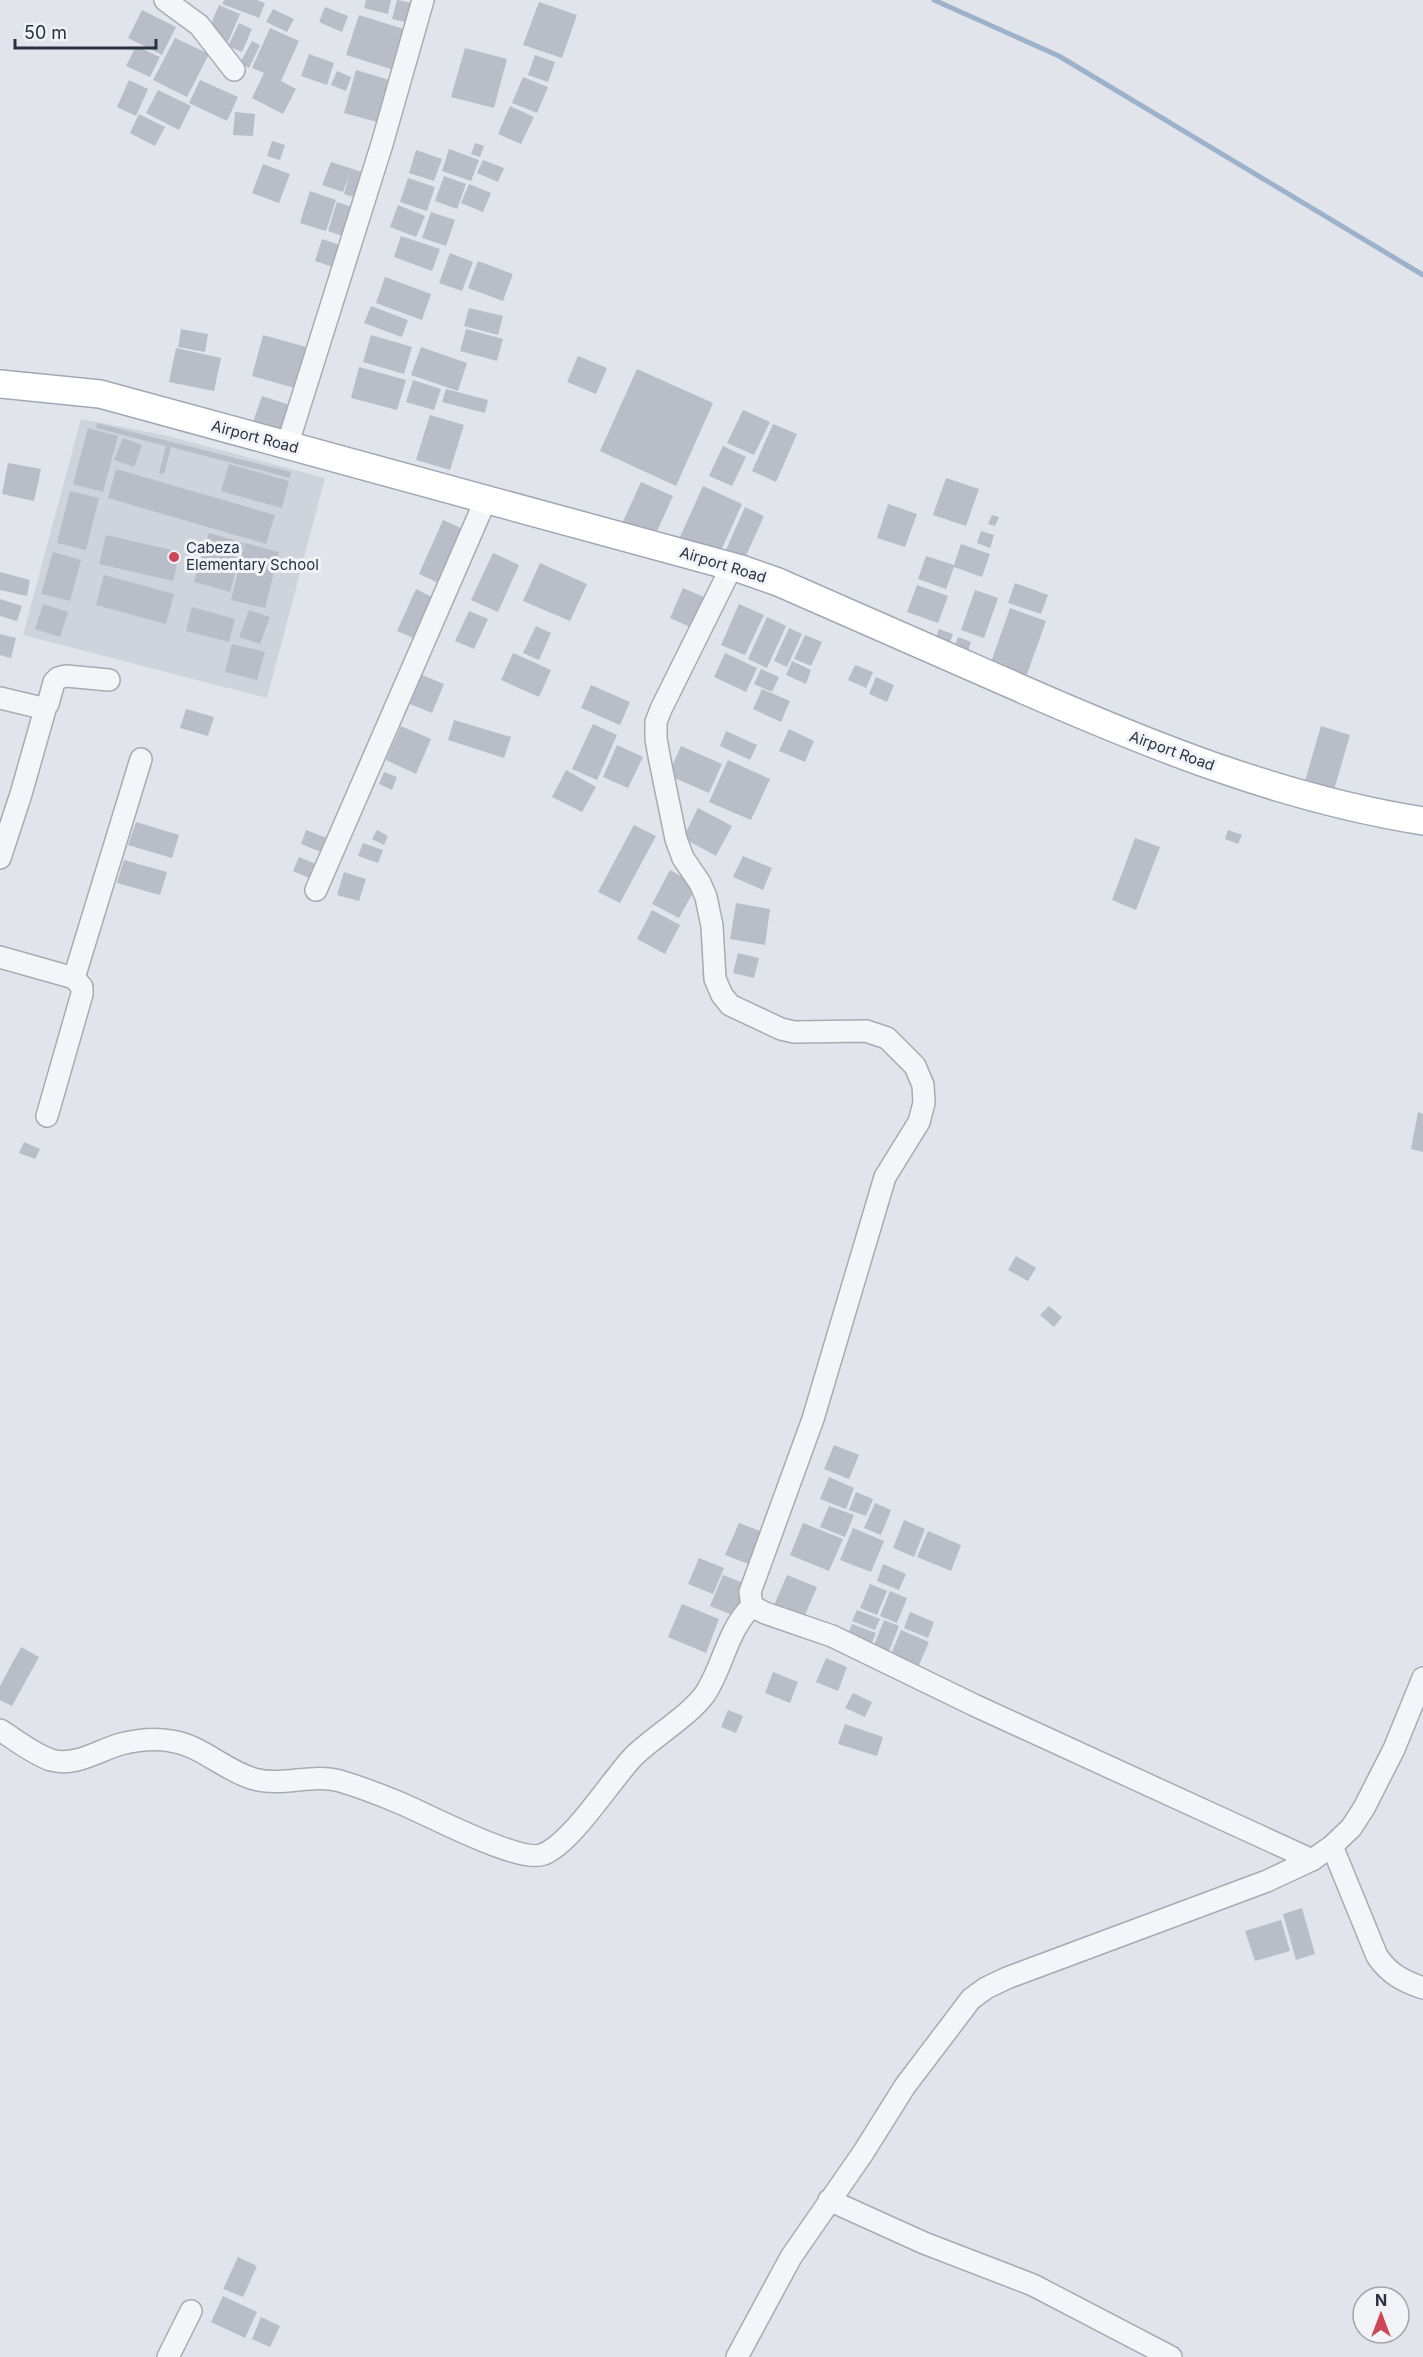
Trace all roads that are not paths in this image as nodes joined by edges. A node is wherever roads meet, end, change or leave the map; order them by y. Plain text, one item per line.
1 (165, 0) edge
2 (423, 0) edge
3 (234, 70) dead end
4 (0, 384) edge
5 (287, 446) junction
6 (486, 499) junction
7 (732, 566) junction
8 (109, 680) dead end
9 (0, 698) edge
10 (46, 706) junction
11 (141, 759) dead end
12 (1423, 821) edge
13 (0, 858) edge
14 (316, 890) dead end
15 (0, 957) edge
16 (74, 978) junction
17 (47, 1116) dead end
18 (752, 1606) junction
19 (1423, 1678) edge
20 (0, 1730) edge
21 (1332, 1846) junction
22 (1312, 1860) junction
23 (1423, 1988) edge
24 (829, 2200) junction
25 (192, 2311) dead end
26 (168, 2357) edge
27 (737, 2357) edge
28 (1171, 2357) edge

1 - 3 street
2 - 5 street
4 - 5 main road, Airport Road
5 - 6 main road, Airport Road
6 - 7 main road, Airport Road
6 - 14 street
7 - 12 main road, Airport Road
7 - 18 street
8 - 10 street
9 - 10 street
10 - 13 street
11 - 16 street
15 - 16 street
16 - 17 street
18 - 20 street
18 - 22 street
19 - 21 street
21 - 22 street
21 - 23 street
22 - 24 street
24 - 27 street
24 - 28 street
25 - 26 street

